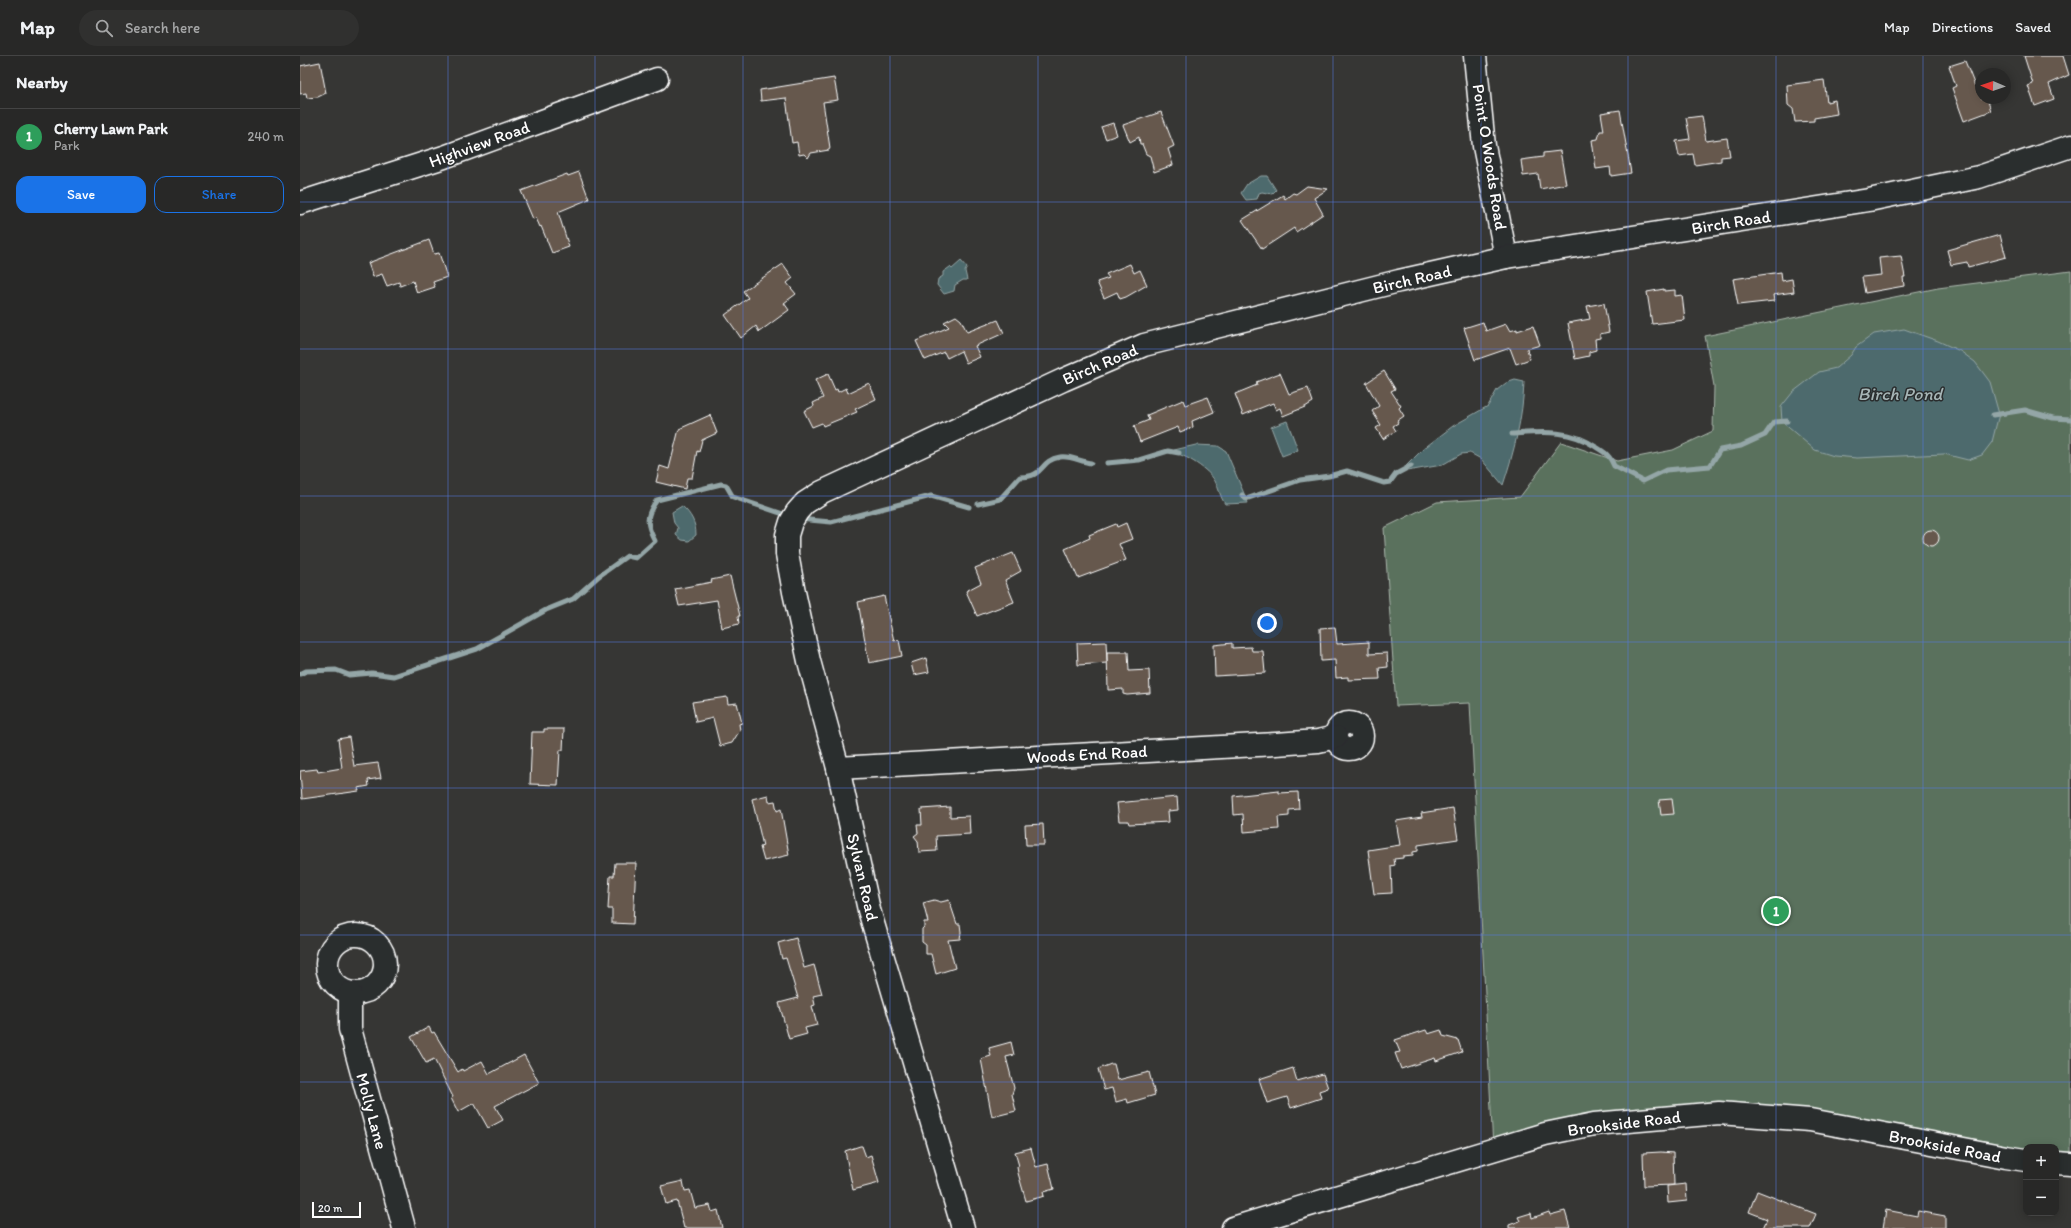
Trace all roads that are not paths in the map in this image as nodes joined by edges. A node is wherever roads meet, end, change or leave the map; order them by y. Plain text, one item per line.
1 (1475, 56) edge
2 (657, 79) dead end
3 (2071, 146) edge
4 (300, 203) edge
5 (1506, 257) junction
6 (794, 517) joint
7 (1336, 737) dead end
8 (838, 768) junction
9 (350, 993) dead end
10 (2023, 1160) edge
11 (2059, 1163) edge
12 (2071, 1164) edge
13 (1269, 1222) edge
14 (404, 1228) edge
15 (963, 1228) edge
16 (1233, 1228) edge

1 - 5 street, Point O Woods Road
2 - 4 street, Highview Road
3 - 5 street, Birch Road
5 - 6 street, Birch Road
6 - 8 street, Sylvan Road
7 - 8 street, Woods End Road
8 - 15 street, Sylvan Road
9 - 14 street, Molly Lane
10 - 13 street, Brookside Road
11 - 12 street
13 - 16 street, Brookside Road

